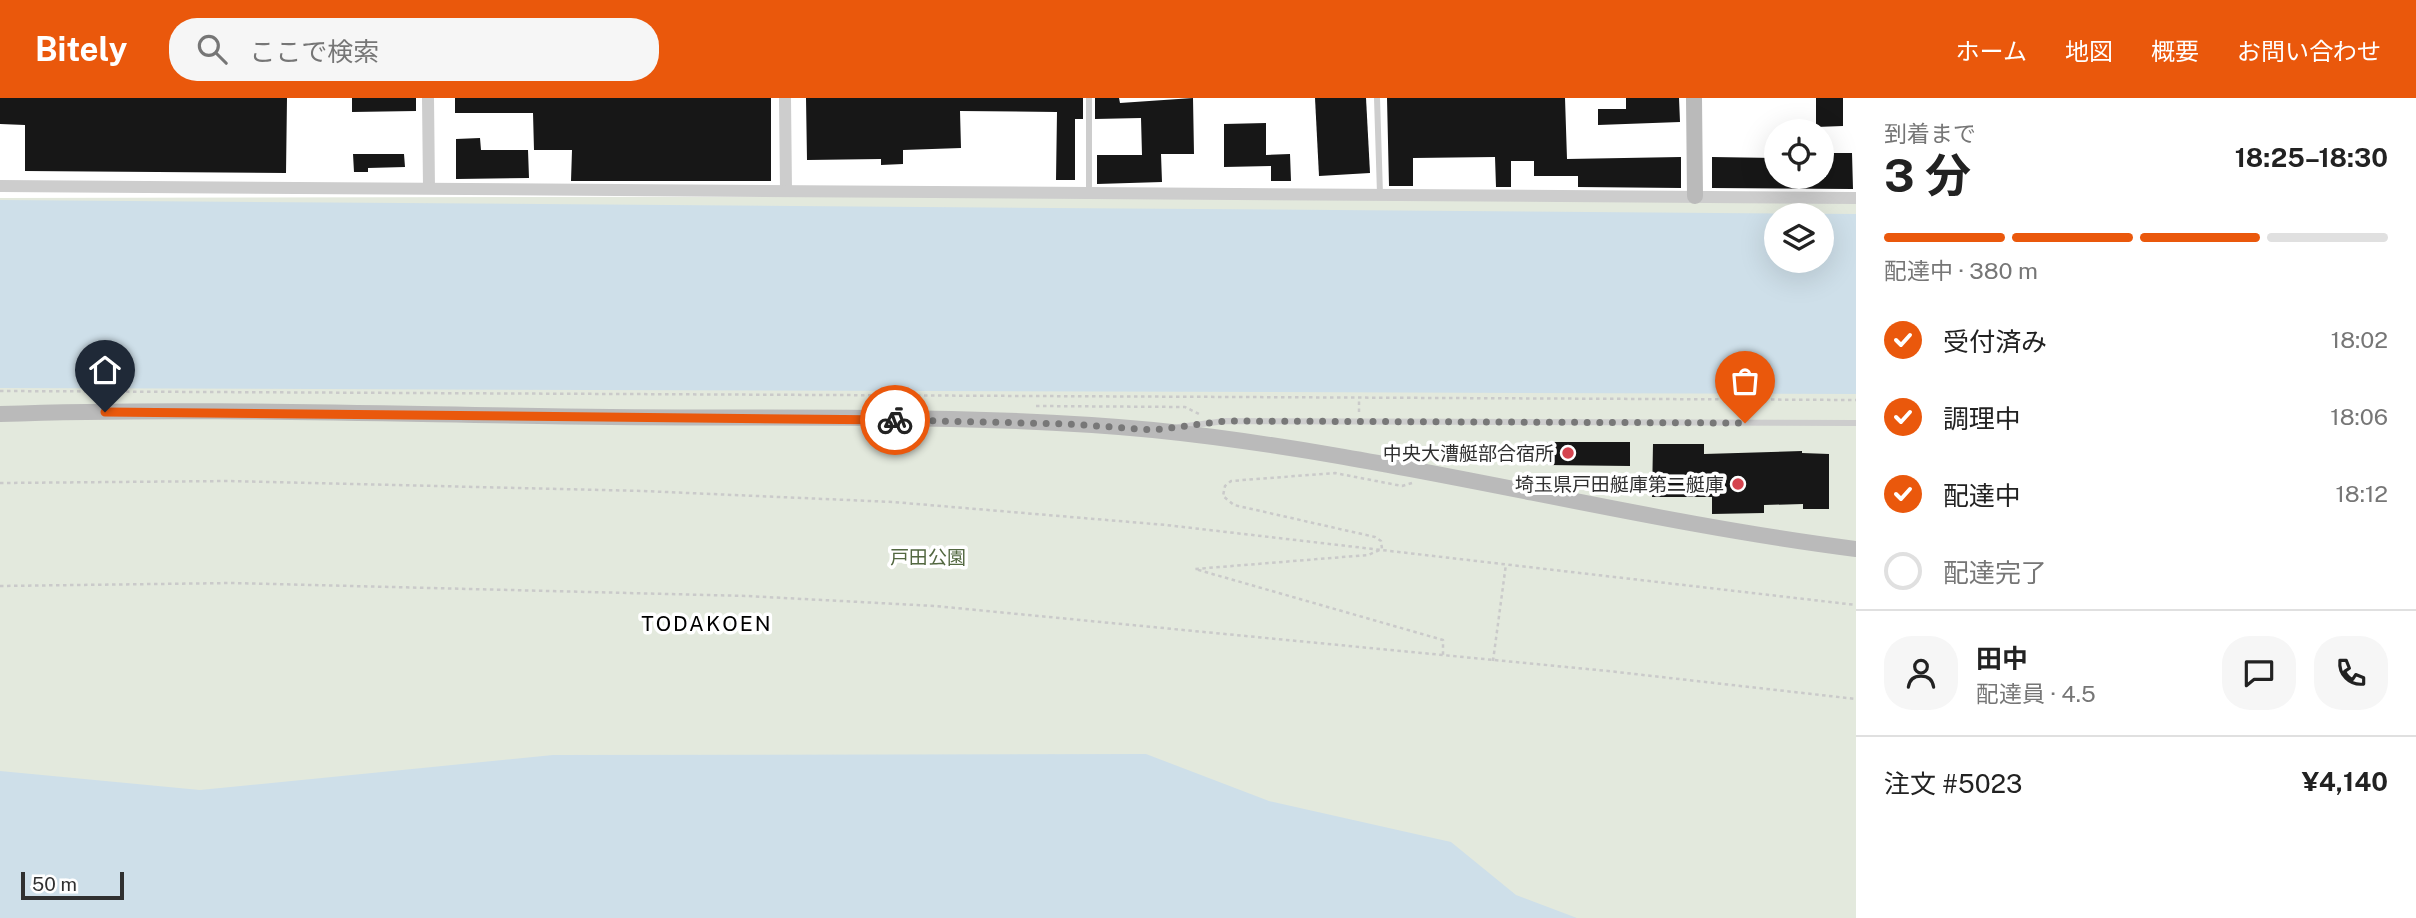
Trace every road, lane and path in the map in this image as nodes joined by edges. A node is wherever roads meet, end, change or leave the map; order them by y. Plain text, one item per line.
1 (428, 98) edge
2 (785, 98) edge
3 (1089, 98) edge
4 (1377, 98) edge
5 (1694, 98) edge
6 (0, 186) edge
7 (429, 188) junction
8 (786, 190) junction
9 (1090, 191) junction
10 (1380, 194) junction
11 (1695, 196) junction
12 (1856, 198) edge
13 (0, 391) edge
14 (1359, 398) junction
15 (1856, 400) edge
16 (0, 414) edge
17 (1359, 415) dead end
18 (1856, 423) edge
19 (1153, 430) junction
20 (1422, 473) junction
21 (0, 483) edge
22 (1382, 549) junction
23 (1856, 549) edge
24 (1506, 564) junction
25 (0, 586) edge
26 (1856, 605) edge
27 (1443, 657) junction
28 (1493, 661) junction
29 (1856, 699) edge

1 - 7 street
2 - 8 street
3 - 9 lane
4 - 10 lane
5 - 11 street
6 - 7 street
7 - 8 street
8 - 9 street
9 - 10 street
10 - 11 street
11 - 12 street
13 - 14 path
14 - 15 path
14 - 17 path
16 - 19 street
18 - 19 lane
19 - 20 street
20 - 22 path
20 - 23 street
21 - 22 path
22 - 24 path
22 - 27 path
24 - 26 path
24 - 28 path
25 - 27 path
27 - 28 path
28 - 29 path

